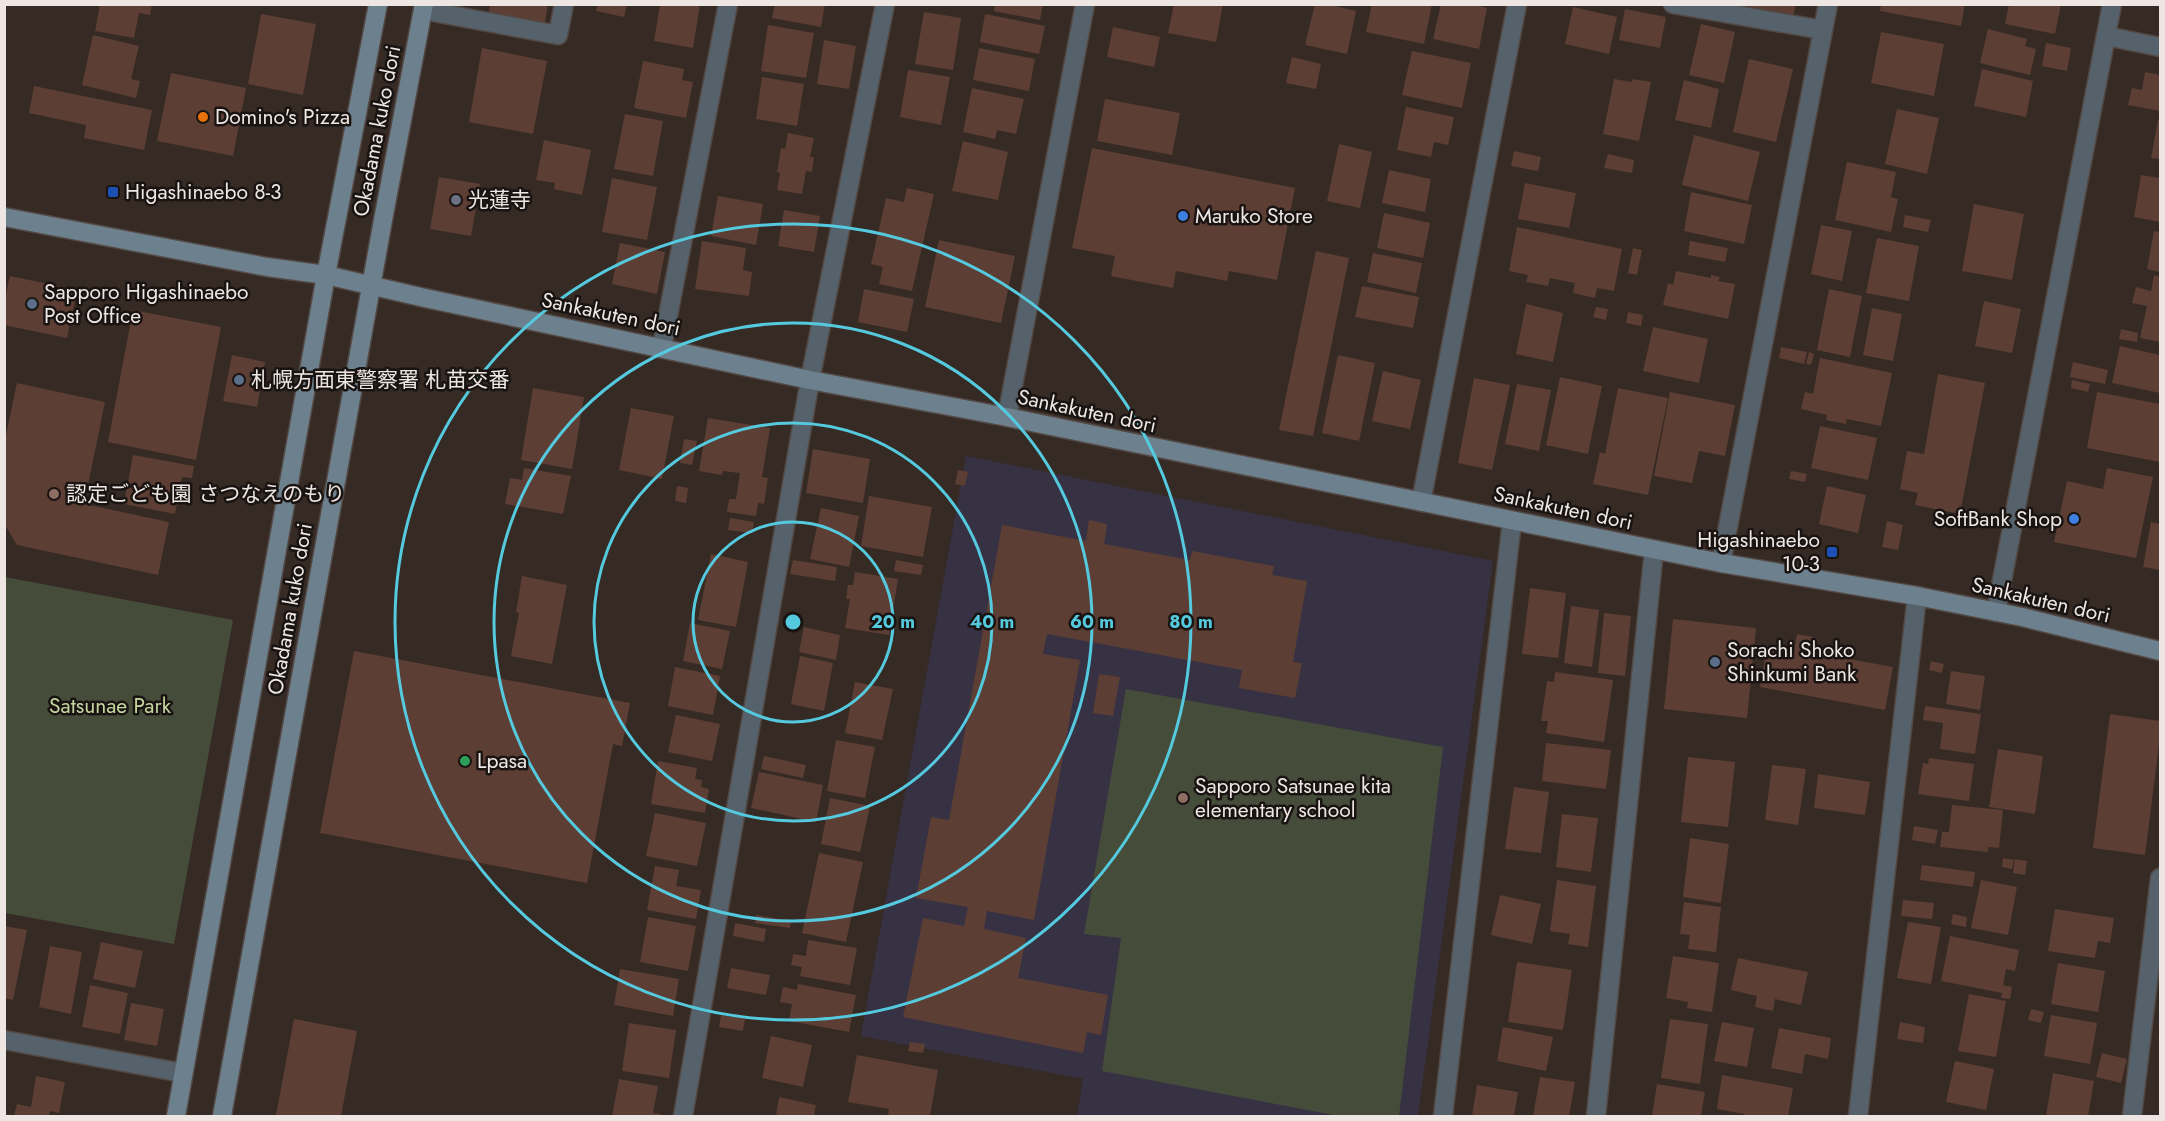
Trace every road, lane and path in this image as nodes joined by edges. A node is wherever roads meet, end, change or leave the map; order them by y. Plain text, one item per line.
1 (378, 4) edge
2 (564, 4) edge
3 (728, 4) edge
4 (885, 4) edge
5 (1085, 4) edge
6 (1517, 4) edge
7 (1673, 4) edge
8 (1828, 4) edge
9 (2112, 4) edge
10 (424, 7) edge
11 (1823, 30) junction
12 (2106, 36) junction
13 (2160, 47) edge
14 (4, 217) edge
15 (326, 275) junction
16 (372, 286) junction
17 (662, 347) junction
18 (810, 380) junction
19 (1007, 417) junction
20 (1421, 502) junction
21 (1512, 521) junction
22 (1653, 550) junction
23 (1721, 563) junction
24 (1917, 596) junction
25 (1996, 612) junction
26 (2160, 651) edge
27 (2160, 878) edge
28 (4, 1041) edge
29 (183, 1073) junction
30 (176, 1116) edge
31 (222, 1116) edge
32 (683, 1116) edge
33 (1443, 1116) edge
34 (1596, 1116) edge
35 (1858, 1116) edge
36 (2132, 1116) edge

1 - 15 main road, Okadama kuko dori
2 - 10 street
3 - 17 street
4 - 18 street
5 - 19 street
6 - 20 street
7 - 11 street
8 - 11 street
9 - 12 street
10 - 16 main road, Okadama kuko dori
11 - 23 street
12 - 13 street
12 - 25 street
14 - 15 main road, Sankakuten dori
15 - 16 main road, Sankakuten dori
15 - 29 main road, Okadama kuko dori
16 - 17 main road, Sankakuten dori
16 - 31 main road, Okadama kuko dori
17 - 18 main road, Sankakuten dori
18 - 19 main road, Sankakuten dori
18 - 32 street
19 - 20 main road, Sankakuten dori
20 - 21 main road, Sankakuten dori
21 - 22 main road, Sankakuten dori
21 - 33 street
22 - 23 main road, Sankakuten dori
22 - 34 street
23 - 24 main road, Sankakuten dori
24 - 25 main road, Sankakuten dori
24 - 35 street
25 - 26 main road, Sankakuten dori
27 - 36 street
28 - 29 street
29 - 30 main road, Okadama kuko dori

